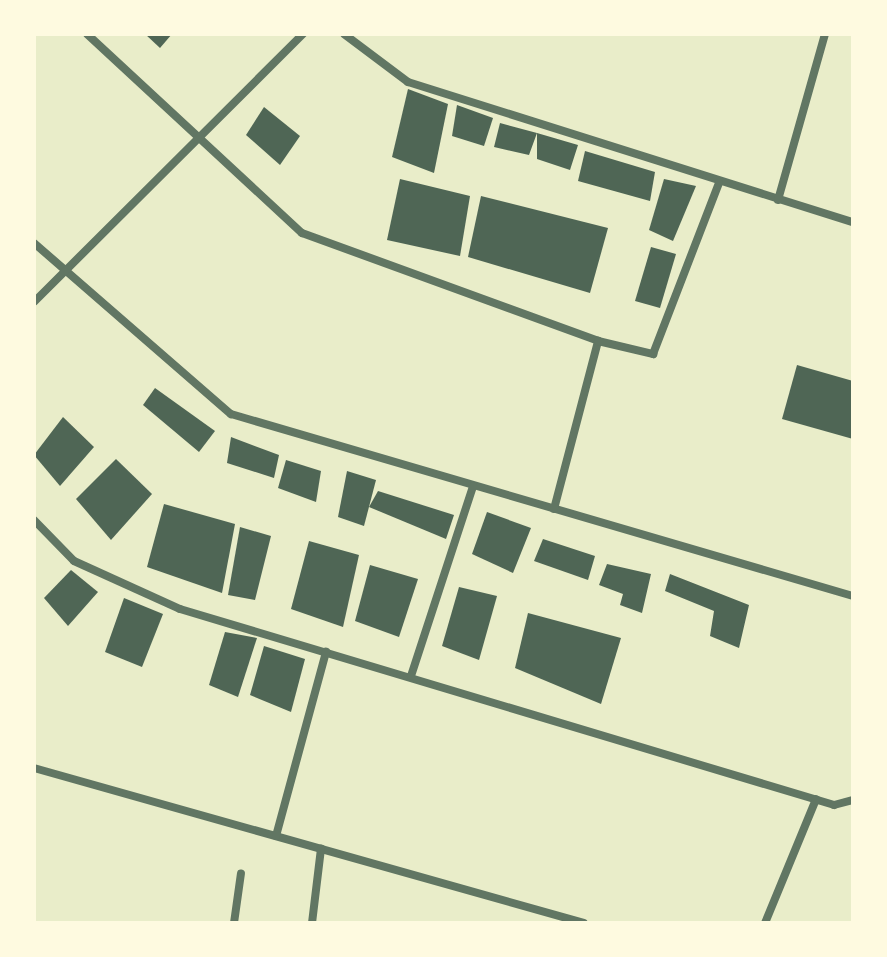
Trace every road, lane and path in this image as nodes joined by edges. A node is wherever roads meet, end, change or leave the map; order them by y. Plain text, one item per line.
1 (87, 34) edge
2 (303, 34) edge
3 (344, 34) edge
4 (825, 34) edge
5 (199, 138) junction
6 (719, 183) junction
7 (778, 200) junction
8 (853, 222) edge
9 (34, 243) edge
10 (64, 272) junction
11 (34, 302) edge
12 (598, 341) junction
13 (473, 486) junction
14 (554, 509) junction
15 (34, 520) edge
16 (853, 596) edge
17 (326, 652) junction
18 (411, 676) junction
19 (34, 768) edge
20 (816, 799) junction
21 (853, 800) edge
22 (276, 836) junction
23 (321, 849) junction
24 (241, 873) dead end
25 (234, 923) edge
26 (312, 923) edge
27 (584, 923) edge
28 (765, 923) edge

1 - 5 street
2 - 5 street
3 - 6 street
4 - 7 street
5 - 10 street
5 - 12 street
6 - 7 street
6 - 12 street
7 - 8 street
9 - 10 street
10 - 11 street
10 - 13 street
12 - 14 street
13 - 14 street
13 - 18 street
14 - 16 street
15 - 17 street
17 - 18 street
17 - 22 street
18 - 20 street
19 - 22 street
20 - 21 street
20 - 28 street
22 - 23 street
23 - 26 street
23 - 27 street
24 - 25 street

